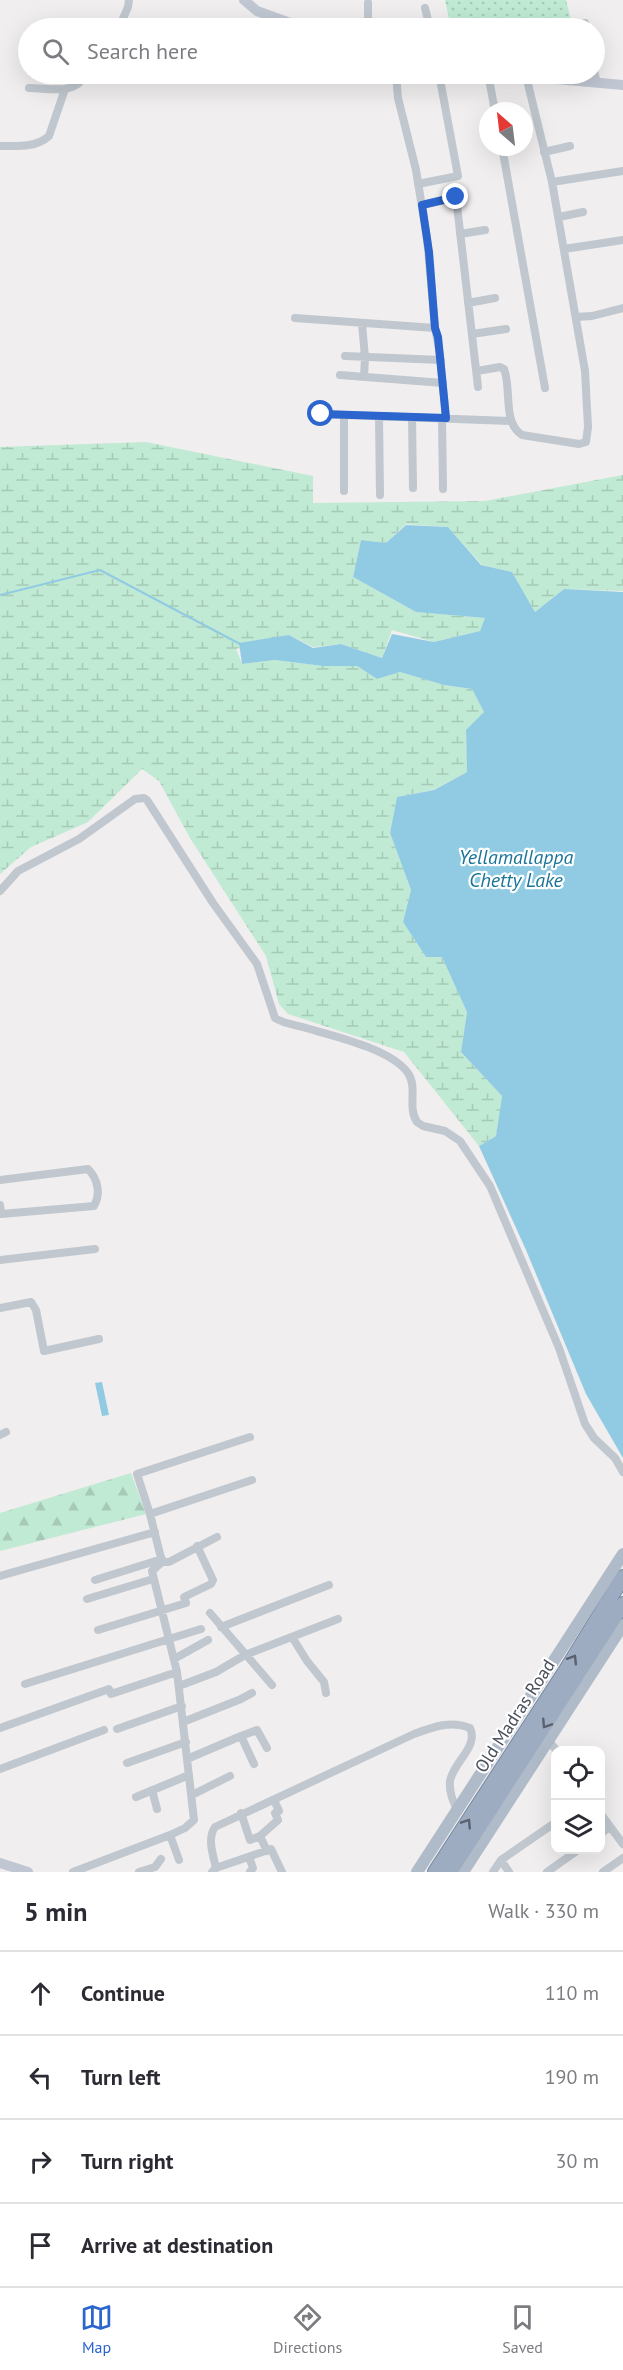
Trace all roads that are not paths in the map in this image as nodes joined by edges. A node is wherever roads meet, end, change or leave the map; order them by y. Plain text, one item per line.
1 (129, 0) edge
2 (244, 0) edge
3 (368, 3) dead end
4 (425, 8) dead end
5 (124, 18) edge
6 (276, 18) edge
7 (368, 18) edge
8 (428, 18) edge
9 (78, 84) edge
10 (397, 84) edge
11 (441, 84) edge
12 (490, 84) edge
13 (528, 84) edge
14 (605, 84) edge
15 (623, 85) edge
16 (29, 88) dead end
17 (65, 89) junction
18 (493, 102) edge
19 (0, 146) edge
20 (570, 146) dead end
21 (544, 152) junction
22 (504, 156) edge
23 (623, 171) edge
24 (552, 182) junction
25 (418, 184) junction
26 (422, 205) junction
27 (583, 212) dead end
28 (559, 217) junction
29 (485, 230) dead end
30 (460, 234) junction
31 (623, 240) edge
32 (564, 249) junction
33 (495, 298) dead end
34 (468, 303) junction
35 (623, 308) edge
36 (576, 317) junction
37 (295, 318) dead end
38 (362, 324) junction
39 (435, 328) junction
40 (506, 329) dead end
41 (472, 334) junction
42 (345, 356) dead end
43 (365, 357) junction
44 (441, 360) junction
45 (477, 371) junction
46 (340, 375) dead end
47 (364, 377) junction
48 (443, 383) junction
49 (478, 387) dead end
50 (545, 388) dead end
51 (321, 414) dead end
52 (344, 415) junction
53 (379, 416) junction
54 (412, 417) junction
55 (444, 418) junction
56 (511, 421) junction
57 (413, 488) dead end
58 (443, 489) dead end
59 (344, 491) dead end
60 (380, 495) dead end
61 (0, 891) edge
62 (0, 1180) edge
63 (0, 1211) edge
64 (95, 1249) dead end
65 (0, 1260) edge
66 (0, 1308) edge
67 (99, 1339) dead end
68 (250, 1437) dead end
69 (623, 1472) edge
70 (252, 1480) dead end
71 (150, 1514) junction
72 (155, 1532) junction
73 (217, 1537) dead end
74 (197, 1546) junction
75 (623, 1554) edge
76 (162, 1561) junction
77 (0, 1576) edge
78 (623, 1577) edge
79 (153, 1579) junction
80 (95, 1580) dead end
81 (329, 1585) dead end
82 (87, 1599) dead end
83 (623, 1604) edge
84 (162, 1611) junction
85 (210, 1613) dead end
86 (338, 1619) dead end
87 (623, 1625) edge
88 (221, 1627) junction
89 (201, 1629) dead end
90 (98, 1630) dead end
91 (292, 1637) junction
92 (169, 1639) junction
93 (208, 1640) dead end
94 (245, 1655) junction
95 (174, 1659) junction
96 (177, 1672) junction
97 (25, 1684) dead end
98 (272, 1685) dead end
99 (179, 1686) junction
100 (252, 1693) dead end
101 (326, 1693) dead end
102 (182, 1706) junction
103 (183, 1722) junction
104 (0, 1728) edge
105 (117, 1729) dead end
106 (104, 1730) dead end
107 (241, 1736) junction
108 (186, 1742) junction
109 (553, 1746) edge
110 (267, 1748) dead end
111 (551, 1749) edge
112 (188, 1759) junction
113 (127, 1763) dead end
114 (254, 1764) dead end
115 (0, 1768) edge
116 (189, 1774) junction
117 (230, 1776) dead end
118 (152, 1790) junction
119 (192, 1795) junction
120 (136, 1797) dead end
121 (274, 1800) junction
122 (157, 1809) dead end
123 (457, 1810) junction
124 (241, 1814) junction
125 (605, 1820) edge
126 (551, 1825) edge
127 (610, 1827) junction
128 (605, 1830) edge
129 (170, 1835) junction
130 (260, 1836) junction
131 (623, 1844) edge
132 (267, 1851) junction
133 (573, 1854) edge
134 (249, 1857) junction
135 (623, 1858) edge
136 (161, 1859) dead end
137 (179, 1860) dead end
138 (501, 1860) junction
139 (0, 1863) edge
140 (214, 1870) edge
141 (28, 1872) edge
142 (73, 1872) edge
143 (139, 1872) edge
144 (250, 1872) edge
145 (282, 1872) edge
146 (417, 1872) edge
147 (435, 1872) edge
148 (450, 1872) edge
149 (463, 1872) edge
150 (493, 1872) edge
151 (509, 1872) edge
152 (547, 1872) edge
153 (603, 1872) edge

1 - 5 street
2 - 6 main road
3 - 7 street
4 - 8 street
9 - 17 street
10 - 25 street
11 - 25 street
12 - 18 street
13 - 21 street
14 - 15 main road
16 - 17 street
17 - 19 street
20 - 21 street
21 - 24 street
22 - 50 street
23 - 24 street
24 - 28 street
25 - 26 street
26 - 30 street
26 - 39 street
27 - 28 street
28 - 32 street
29 - 30 street
30 - 34 street
31 - 32 street
32 - 36 street
33 - 34 street
34 - 41 street
35 - 36 street
36 - 56 street
37 - 38 street
38 - 39 street
38 - 43 street
39 - 44 street
40 - 41 street
41 - 45 street
42 - 43 street
43 - 44 street
43 - 47 street
44 - 48 street
45 - 49 street
45 - 56 street
46 - 47 street
47 - 48 street
48 - 55 street
51 - 52 street
52 - 53 street
52 - 59 street
53 - 54 street
53 - 60 street
54 - 55 street
54 - 57 street
55 - 56 street
55 - 58 street
61 - 69 street
62 - 63 street
64 - 65 street
66 - 67 street
68 - 71 street
70 - 71 street
71 - 72 street
72 - 76 street
72 - 77 street
73 - 74 street
74 - 76 street
74 - 84 street
75 - 123 main road
76 - 79 street
76 - 80 street
147 -> 78 highway, Old Madras Road
79 - 82 street
79 - 84 street
81 - 88 street
83 -> 148 highway, Old Madras Road
84 - 90 street
84 - 92 street
85 - 88 street
86 - 91 street
87 - 109 main road
88 - 94 street
89 - 92 street
91 - 94 street
91 - 101 street
92 - 95 street
92 - 97 street
93 - 95 street
94 - 98 street
94 - 99 street
95 - 96 street
96 - 99 street
96 - 104 street
99 - 102 street
100 - 103 street
102 - 103 street
102 - 105 street
103 - 108 street
106 - 115 street
107 - 110 street
107 - 112 street
107 - 114 street
108 - 112 street
108 - 113 street
111 - 149 main road
112 - 116 street
116 - 118 street
116 - 119 street
117 - 119 street
118 - 120 street
118 - 122 street
119 - 129 street
121 - 123 street
121 - 124 street
121 - 130 street
123 - 146 main road
124 - 130 street
124 - 140 street
125 - 127 street
126 - 138 street
127 - 128 street
127 - 131 street
129 - 137 street
129 - 142 street
130 - 132 street
132 - 134 street
132 - 145 street
133 - 152 street
134 - 140 street
134 - 144 street
135 - 153 street
136 - 143 street
138 - 150 street
138 - 151 street
139 - 141 main road

